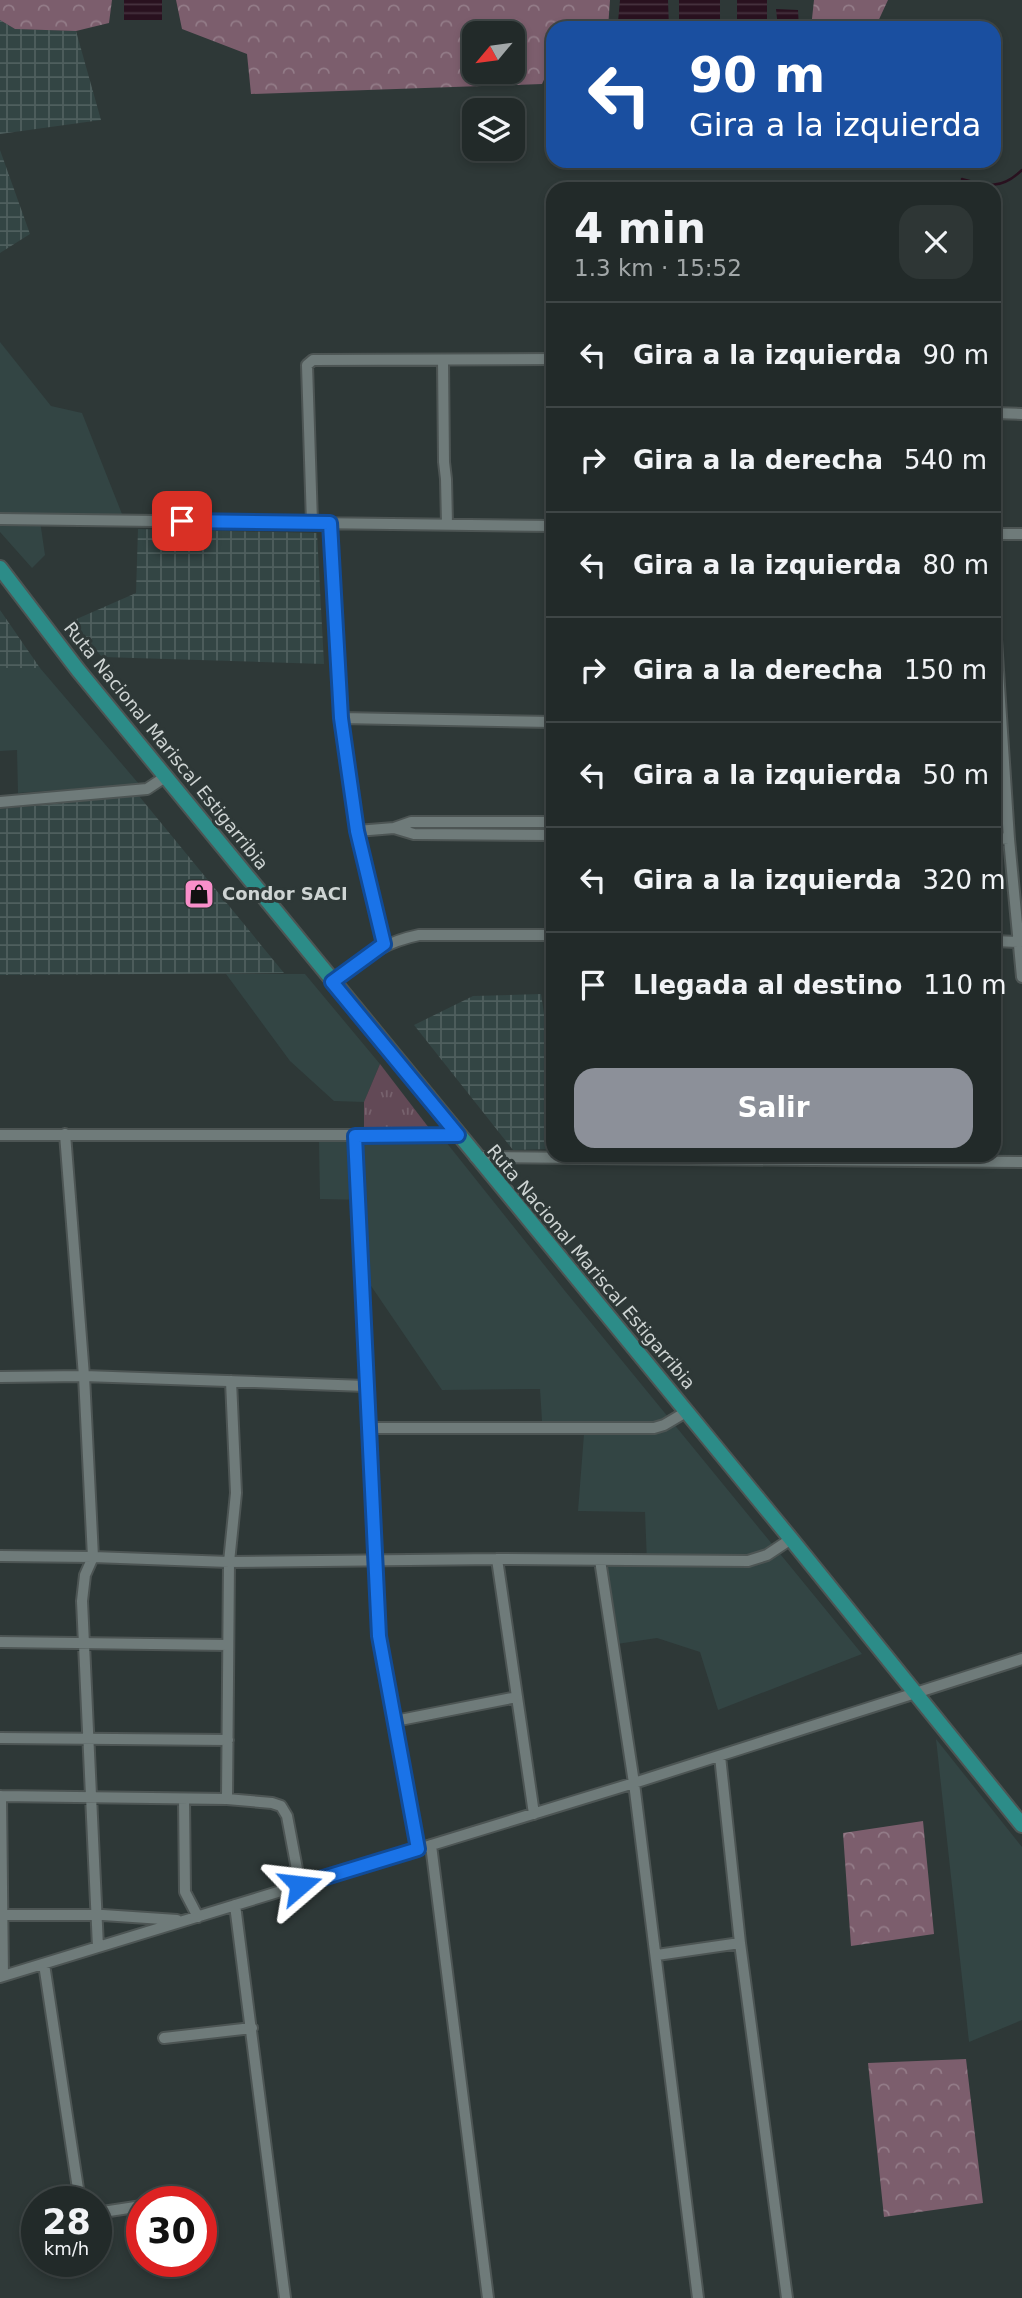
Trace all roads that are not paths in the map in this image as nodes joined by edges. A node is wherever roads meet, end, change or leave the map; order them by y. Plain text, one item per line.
1 (546, 359) edge
2 (443, 360) junction
3 (1001, 413) edge
4 (1022, 414) edge
5 (0, 519) edge
6 (312, 523) junction
7 (330, 523) junction
8 (447, 524) junction
9 (546, 526) edge
10 (1001, 534) edge
11 (1022, 534) edge
12 (0, 568) edge
13 (1001, 716) edge
14 (341, 718) junction
15 (546, 722) edge
16 (165, 777) junction
17 (0, 802) edge
18 (546, 822) edge
19 (394, 828) junction
20 (357, 831) junction
21 (546, 835) edge
22 (1001, 838) edge
23 (1009, 839) junction
24 (546, 935) edge
25 (1001, 941) edge
26 (1019, 942) junction
27 (384, 944) junction
28 (1022, 977) edge
29 (332, 982) junction
30 (65, 1134) junction
31 (0, 1135) edge
32 (458, 1135) junction
33 (355, 1136) junction
34 (475, 1157) junction
35 (546, 1158) edge
36 (1001, 1162) edge
37 (1022, 1162) edge
38 (84, 1376) junction
39 (0, 1377) edge
40 (231, 1381) junction
41 (366, 1386) junction
42 (686, 1412) junction
43 (368, 1428) junction
44 (791, 1539) junction
45 (0, 1556) edge
46 (93, 1557) junction
47 (496, 1559) junction
48 (374, 1560) junction
49 (600, 1560) junction
50 (229, 1562) junction
51 (0, 1642) edge
52 (83, 1643) junction
53 (228, 1645) junction
54 (1022, 1659) edge
55 (916, 1694) junction
56 (517, 1697) junction
57 (395, 1721) junction
58 (0, 1738) edge
59 (87, 1739) junction
60 (228, 1740) junction
61 (720, 1756) junction
62 (634, 1783) junction
63 (0, 1796) edge
64 (90, 1797) junction
65 (184, 1799) junction
66 (227, 1799) junction
67 (534, 1814) junction
68 (1022, 1825) edge
69 (431, 1845) junction
70 (418, 1849) junction
71 (300, 1885) junction
72 (235, 1905) junction
73 (1, 1915) edge
74 (95, 1915) junction
75 (192, 1918) junction
76 (740, 1943) junction
77 (98, 1947) junction
78 (657, 1955) junction
79 (44, 1964) junction
80 (1, 1977) edge
81 (252, 2028) junction
82 (164, 2038) dead end
83 (78, 2186) edge
84 (285, 2298) edge
85 (488, 2298) edge
86 (698, 2298) edge
87 (786, 2298) edge

1 - 2 street
2 - 6 street
2 - 8 street
3 - 4 street
5 - 6 street
6 - 7 street
7 - 8 street
7 - 14 street
8 - 9 street
10 - 11 street
12 - 16 main road, Ruta Nacional Mariscal Estigarribia
13 - 23 street
14 - 15 street
14 - 20 street
16 - 17 street
16 - 29 main road, Ruta Nacional Mariscal Estigarribia
18 - 19 street
19 - 20 street
19 - 21 street
20 - 27 street
22 - 23 street
23 - 26 street
24 - 27 street
25 - 26 street
26 - 28 street
27 - 29 street
29 - 32 main road, Ruta Nacional Mariscal Estigarribia
30 - 31 street
30 - 33 street
30 - 38 street
32 - 33 street
32 - 34 main road, Ruta Nacional Mariscal Estigarribia
33 - 41 street
34 - 35 street
34 - 42 main road, Ruta Nacional Mariscal Estigarribia
36 - 37 street
38 - 39 street
38 - 40 street
38 - 46 street
40 - 41 street
40 - 50 street
41 - 43 street
42 - 43 street
42 - 44 main road, Ruta Nacional Mariscal Estigarribia
43 - 48 street
44 - 49 street
44 - 55 main road, Ruta Nacional Mariscal Estigarribia
45 - 46 street
46 - 50 street
46 - 52 street
47 - 48 street
47 - 49 street
47 - 56 street
48 - 50 street
48 - 57 street
49 - 62 street
50 - 53 street
51 - 52 street
52 - 53 street
52 - 59 street
53 - 60 street
54 - 55 street
55 - 61 street
55 - 68 main road, Ruta Nacional Mariscal Estigarribia
56 - 57 street
56 - 67 street
57 - 70 street
58 - 59 street
59 - 60 street
59 - 64 street
60 - 66 street
61 - 62 street
61 - 76 street
62 - 67 street
62 - 78 street
63 - 64 street
63 - 73 street
64 - 65 street
64 - 74 street
65 - 66 street
65 - 75 street
66 - 71 street
67 - 69 street
69 - 70 street
69 - 85 street
70 - 71 street
71 - 72 street
72 - 75 street
72 - 81 street
73 - 74 street
73 - 80 street
74 - 75 street
74 - 77 street
75 - 77 street
76 - 78 street
76 - 87 street
77 - 79 street
78 - 86 street
79 - 80 street
79 - 83 street
81 - 82 street
81 - 84 street

